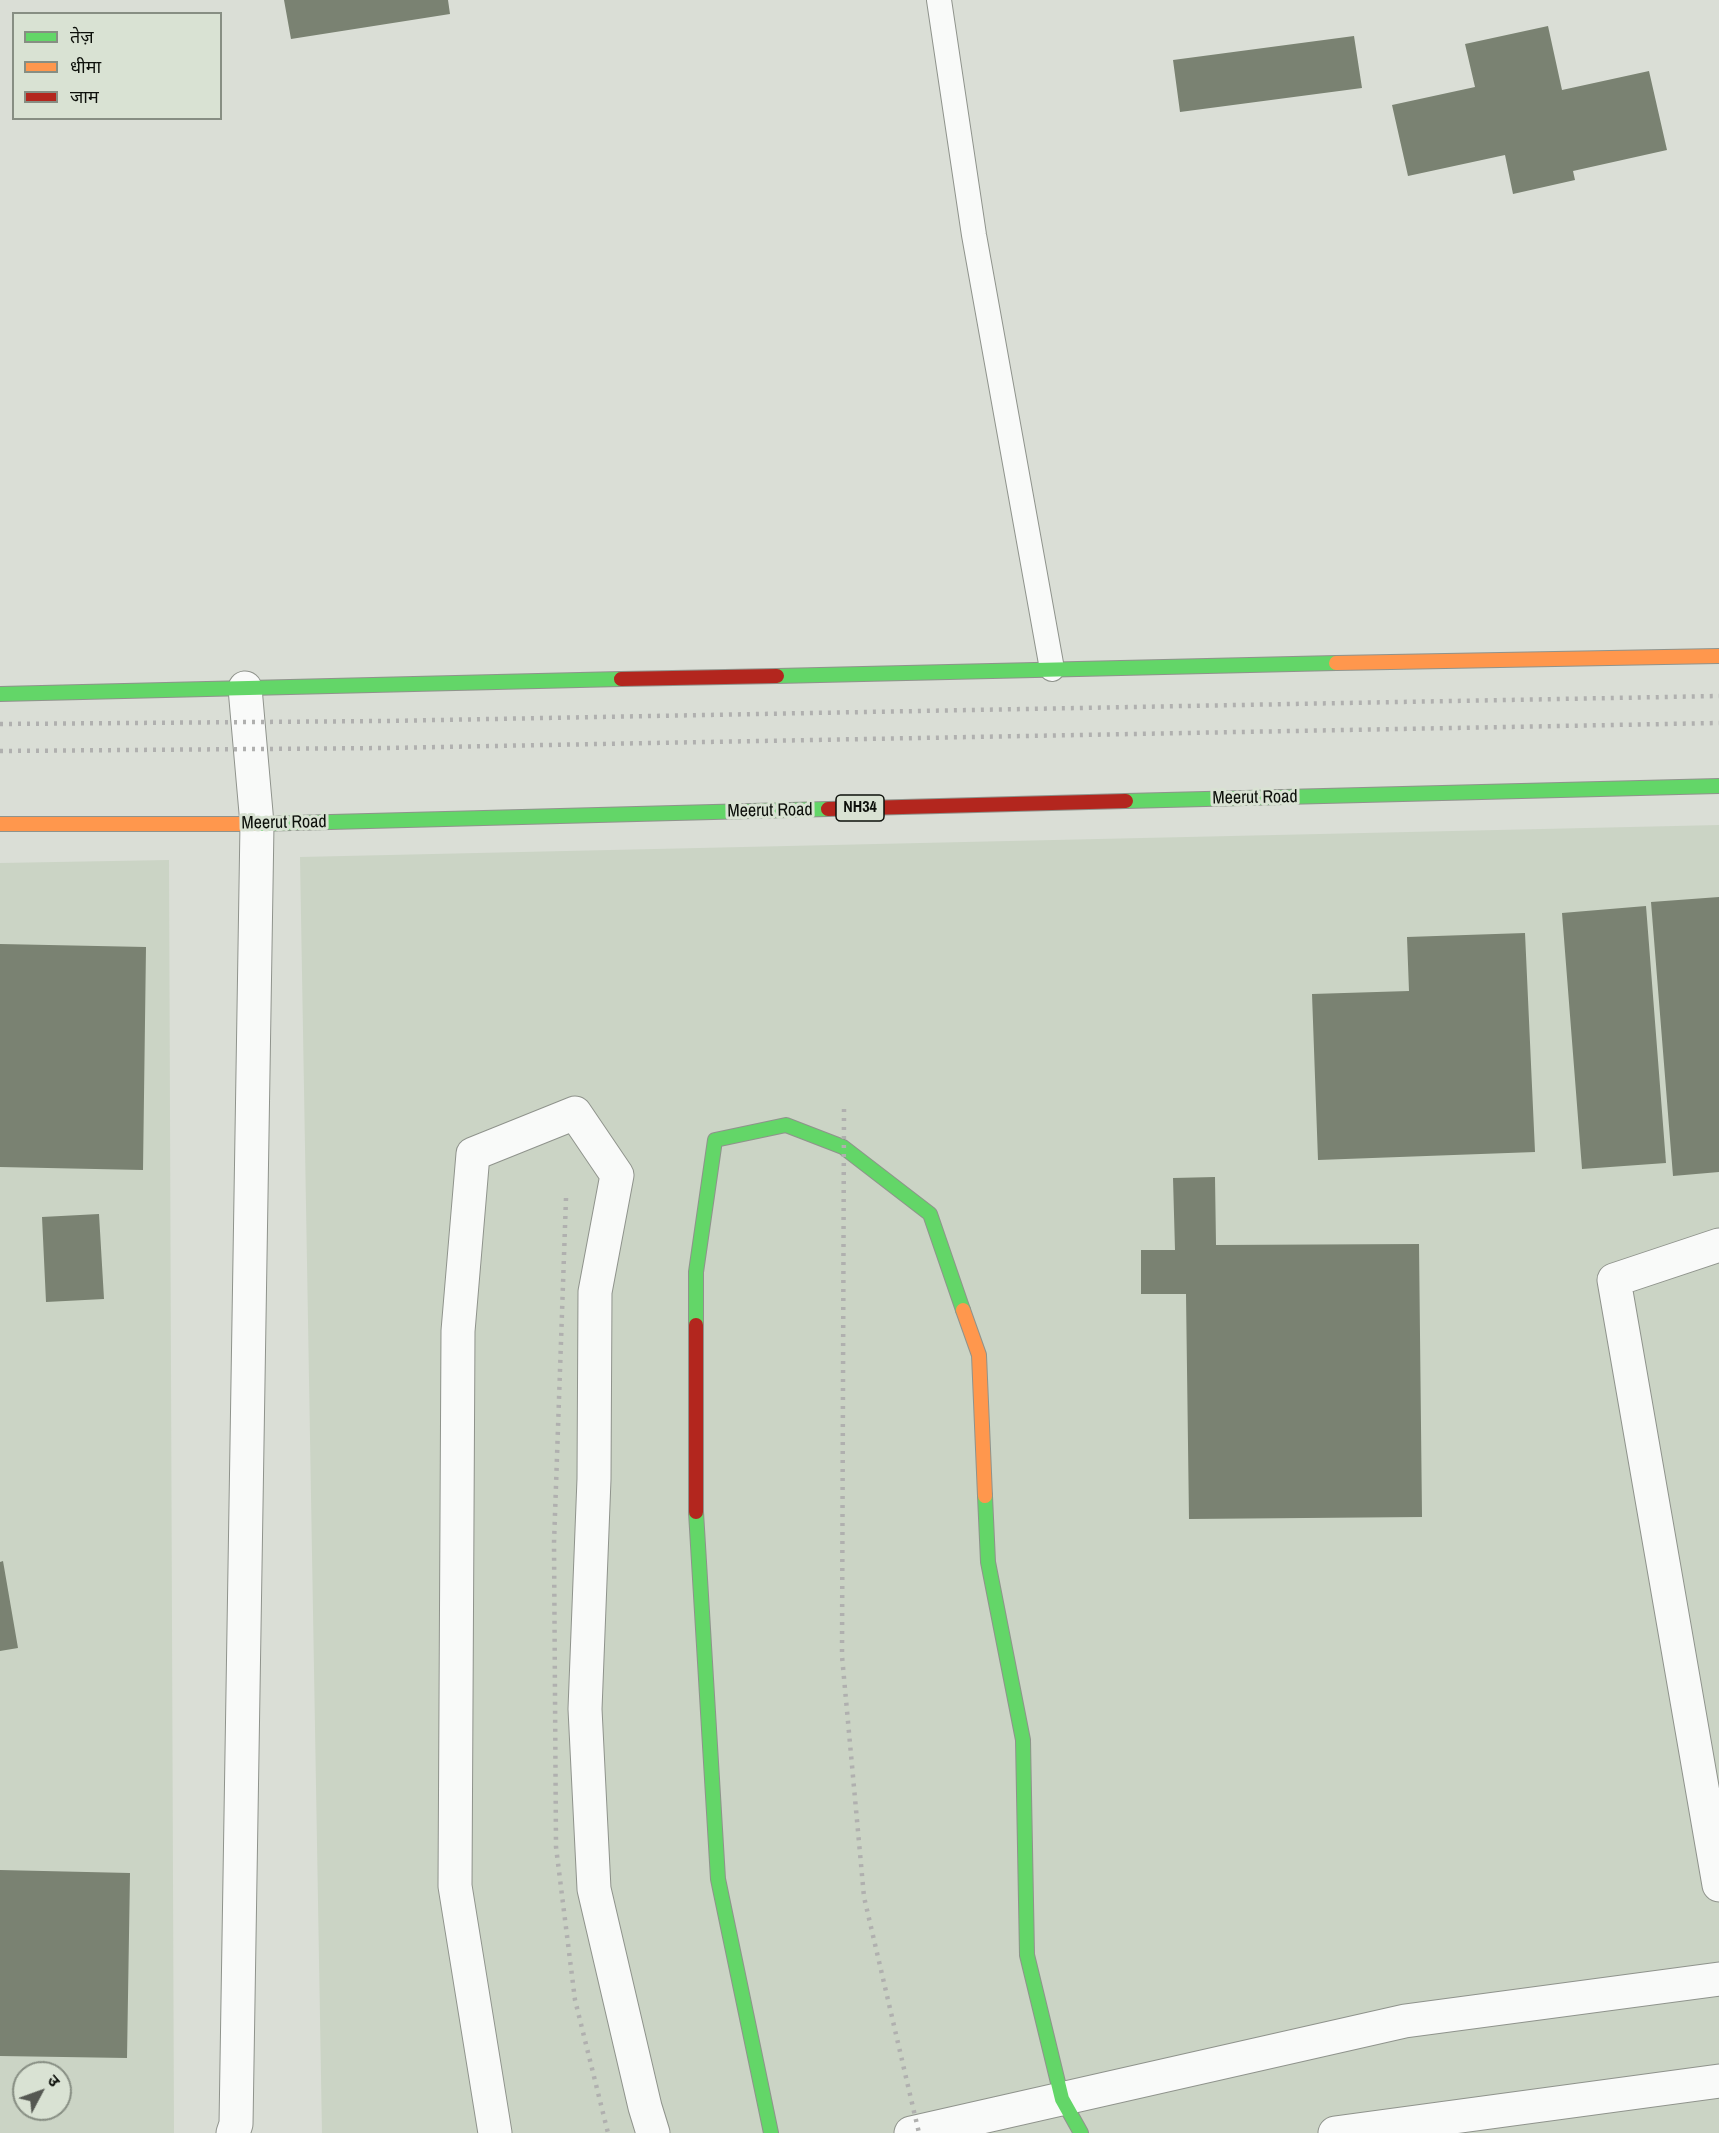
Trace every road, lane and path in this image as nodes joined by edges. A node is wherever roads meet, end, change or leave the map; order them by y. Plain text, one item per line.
1 (939, 0) edge
2 (1719, 656) edge
3 (1052, 669) junction
4 (245, 688) junction
5 (0, 694) edge
6 (1719, 786) edge
7 (0, 824) edge
8 (257, 824) junction
9 (1719, 1245) edge
10 (1719, 1885) edge
11 (1719, 1979) edge
12 (1719, 2081) edge
13 (1062, 2099) junction
14 (233, 2133) edge
15 (495, 2133) edge
16 (653, 2133) edge
17 (771, 2133) edge
18 (911, 2133) edge
19 (1081, 2133) edge
20 (1335, 2133) edge

1 - 3 lane
2 - 3 main road
3 - 4 main road
4 - 5 main road
4 - 8 street
6 - 8 main road, Meerut Road / NH34
7 - 8 main road, Meerut Road / NH34
8 - 14 street
9 - 10 street
11 - 13 street
12 - 20 street
13 - 17 main road
13 - 18 street
13 - 19 main road
15 - 16 street

